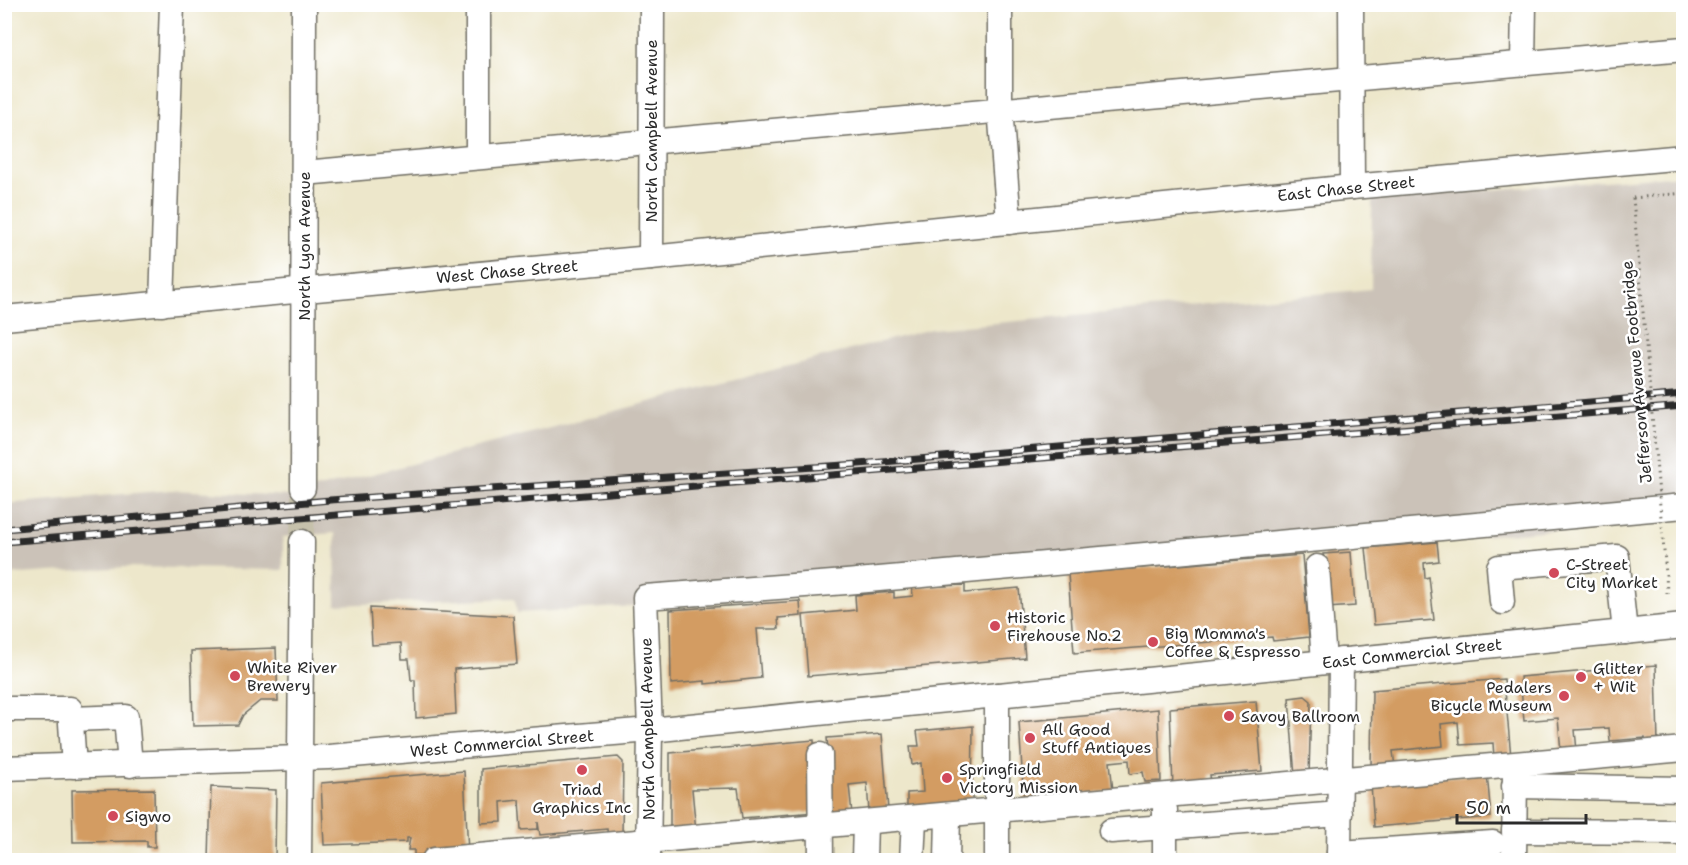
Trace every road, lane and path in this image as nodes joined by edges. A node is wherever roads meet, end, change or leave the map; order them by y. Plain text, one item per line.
1 (172, 4) edge
2 (304, 4) edge
3 (478, 4) edge
4 (652, 4) edge
5 (1000, 4) edge
6 (1351, 4) edge
7 (1524, 4) edge
8 (1683, 49) edge
9 (1523, 63) junction
10 (1351, 78) junction
11 (1000, 108) junction
12 (651, 140) junction
13 (478, 156) junction
14 (1683, 157) edge
15 (304, 173) junction
16 (1352, 187) junction
17 (1682, 193) edge
18 (1009, 222) junction
19 (651, 258) junction
20 (303, 288) junction
21 (162, 304) junction
22 (4, 318) edge
23 (303, 488) tunnel mouth
24 (1683, 506) edge
25 (302, 542) tunnel mouth
26 (1317, 567) dead end
27 (1667, 593) dead end
28 (1502, 602) dead end
29 (1683, 626) edge
30 (1625, 632) junction
31 (1332, 661) junction
32 (997, 695) junction
33 (4, 709) edge
34 (71, 719) junction
35 (650, 730) junction
36 (1683, 749) edge
37 (820, 755) dead end
38 (300, 760) junction
39 (130, 765) junction
40 (74, 766) junction
41 (4, 768) edge
42 (1515, 775) junction
43 (1340, 779) junction
44 (1683, 789) edge
45 (1166, 796) junction
46 (998, 812) junction
47 (1340, 814) junction
48 (948, 816) junction
49 (914, 819) junction
50 (865, 823) junction
51 (1165, 826) junction
52 (822, 827) junction
53 (1111, 831) dead end
54 (1514, 831) junction
55 (1683, 832) edge
56 (1493, 843) dead end
57 (648, 852) edge
58 (1340, 857) edge
59 (474, 859) edge
60 (299, 861) edge
61 (434, 861) edge
62 (822, 861) edge
63 (864, 861) edge
64 (912, 861) edge
65 (947, 861) edge
66 (998, 861) edge
67 (1165, 861) edge
68 (1514, 861) edge

1 - 21 street
2 - 15 street, North Lyon Avenue
3 - 13 street
4 - 12 street, North Campbell Avenue
5 - 11 street
6 - 10 street
7 - 9 street
8 - 9 street
9 - 10 street
10 - 11 street
10 - 16 street
11 - 12 street
11 - 18 street
12 - 13 street
12 - 19 street, North Campbell Avenue
13 - 15 street
14 - 16 street, East Chase Street
15 - 20 street, North Lyon Avenue
16 - 18 street, East Chase Street
17 - 27 path, Jefferson Avenue Footbridge, bridge
18 - 19 street, West Chase Street
19 - 20 street, West Chase Street
20 - 21 street, West Chase Street
20 - 23 street, North Lyon Avenue
21 - 22 street, West Chase Street
24 - 35 street, North Campbell Avenue
25 - 38 street
26 - 31 street
28 - 30 street
29 - 30 street, East Commercial Street
30 - 31 street, East Commercial Street
31 - 32 street, East Commercial Street
31 - 43 street
32 - 35 street, West Commercial Street
32 - 46 street
33 - 34 street
34 - 39 street
34 - 40 street
35 - 38 street, West Commercial Street
35 - 57 street, North Campbell Avenue
36 - 42 street
37 - 52 street
38 - 39 street, West Commercial Street
38 - 60 street
39 - 40 street, West Commercial Street
40 - 41 street, West Commercial Street
42 - 43 street
42 - 44 street
42 - 54 street
43 - 45 street
43 - 47 street
45 - 46 street
45 - 51 street
46 - 48 street
46 - 66 street
47 - 51 street
47 - 58 street
48 - 49 street
48 - 65 street
49 - 50 street
49 - 64 street
50 - 52 street
50 - 63 street
51 - 53 street
51 - 67 street
52 - 57 street
52 - 62 street
54 - 55 street
54 - 68 street
56 - 58 street
57 - 59 street
59 - 61 street

